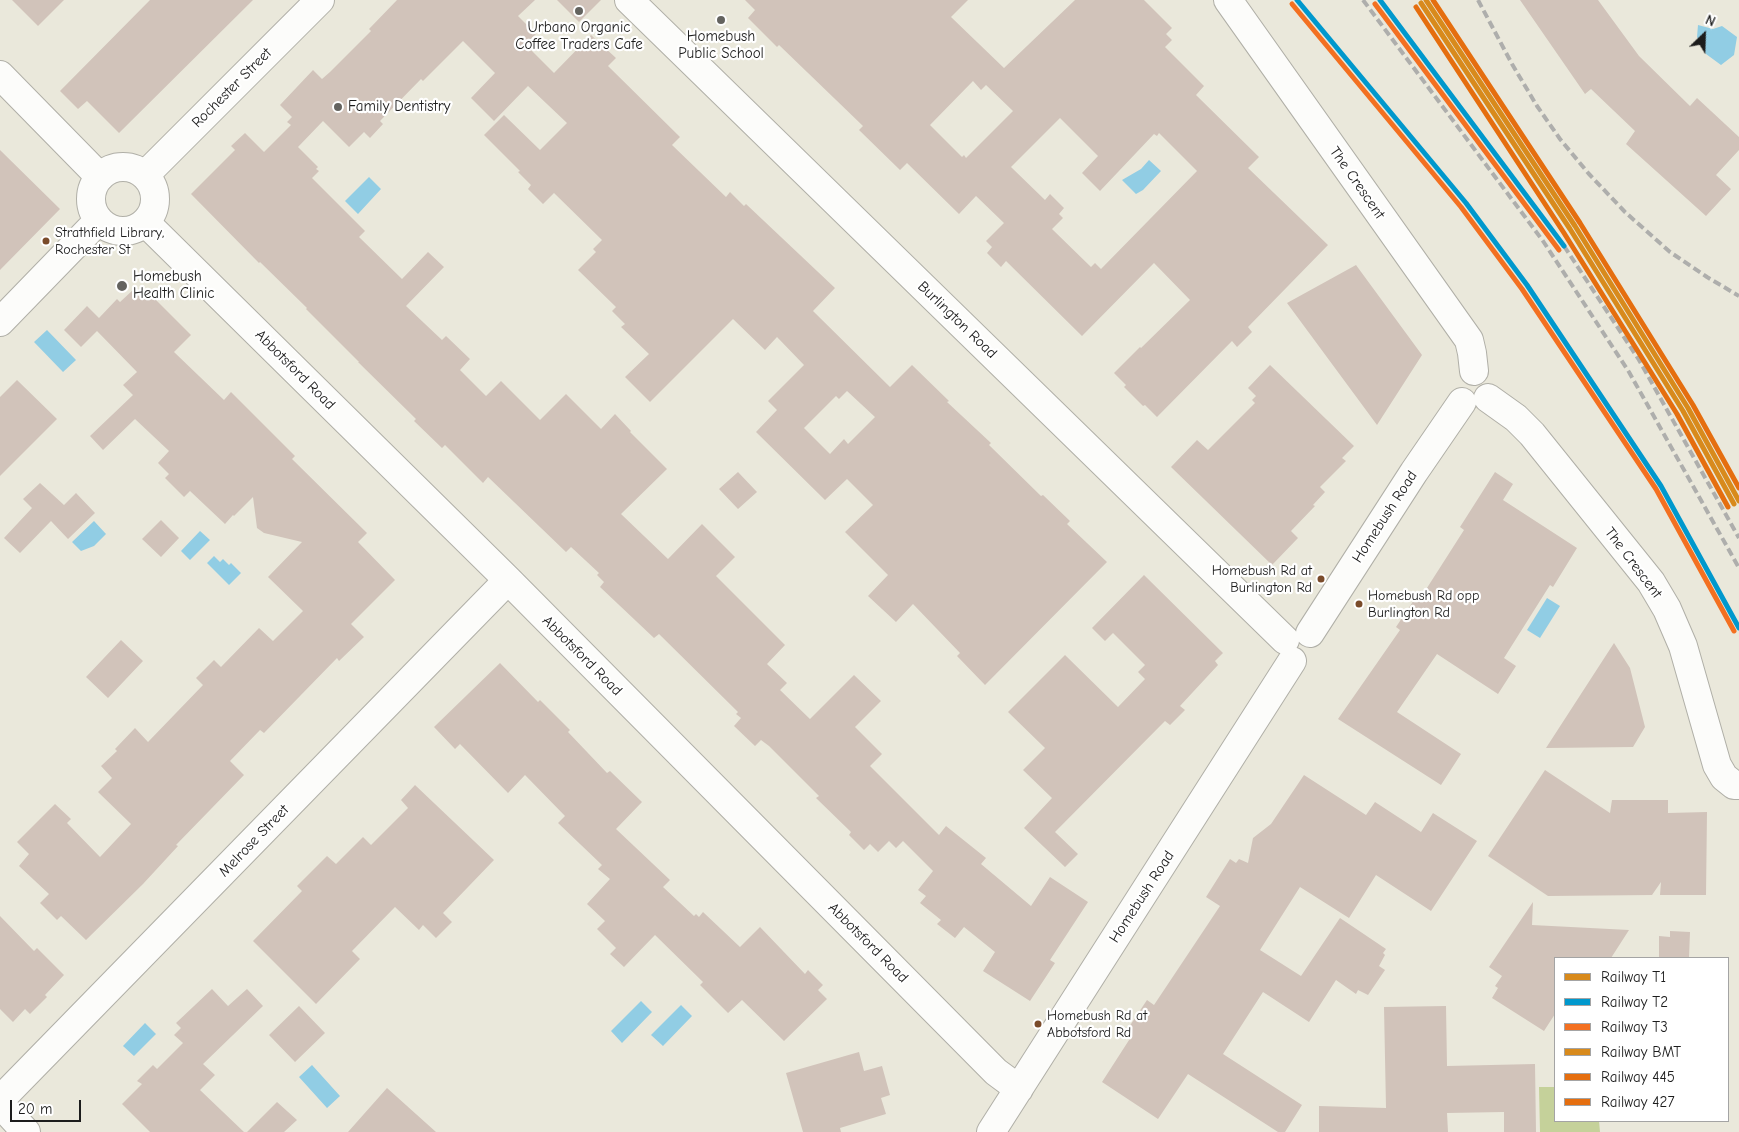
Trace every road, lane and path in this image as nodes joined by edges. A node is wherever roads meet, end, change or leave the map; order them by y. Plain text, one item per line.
1 (320, 0) edge
2 (629, 0) edge
3 (1228, 0) edge
4 (0, 75) edge
5 (100, 176) junction
6 (145, 176) junction
7 (99, 220) junction
8 (145, 222) junction
9 (0, 322) edge
10 (1475, 400) junction
11 (508, 580) junction
12 (1296, 645) junction
13 (1728, 767) edge
14 (1739, 786) edge
15 (1019, 1089) junction
16 (0, 1100) edge
17 (0, 1104) edge
18 (26, 1132) edge
19 (991, 1132) edge

1 - 6 street, Rochester Street
2 - 12 street, Burlington Road
3 - 10 street, The Crescent
4 - 5 street
5 - 6 street
5 - 7 street
6 - 8 street
7 - 8 street
7 - 9 street
8 - 11 street, Abbotsford Road
10 - 12 street, Homebush Road
10 - 13 street, The Crescent
11 - 15 street, Abbotsford Road
11 - 16 street, Melrose Street
12 - 15 street, Homebush Road
13 - 14 street, The Crescent
15 - 19 street, Homebush Road
17 - 18 street

